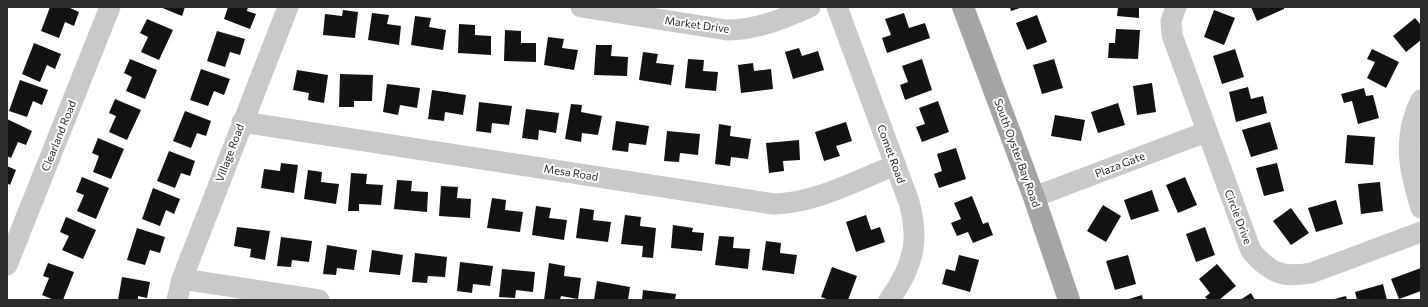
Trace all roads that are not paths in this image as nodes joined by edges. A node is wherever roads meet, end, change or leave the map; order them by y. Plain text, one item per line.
1 (110, 7) edge
2 (288, 7) edge
3 (581, 7) edge
4 (810, 7) edge
5 (837, 7) edge
6 (963, 7) edge
7 (1176, 7) edge
8 (1421, 100) edge
9 (242, 122) junction
10 (1206, 132) junction
11 (896, 166) junction
12 (1034, 197) junction
13 (1421, 208) edge
14 (1421, 232) edge
15 (7, 265) edge
16 (182, 279) junction
17 (177, 300) edge
18 (319, 300) edge
19 (889, 300) edge
20 (1069, 300) edge

1 - 15 street, Clearland Road
2 - 9 street, Village Road
3 - 4 street, Market Drive
5 - 11 street, Comet Road
6 - 12 main road, South Oyster Bay Road
7 - 10 street, Circle Drive
8 - 13 street
9 - 11 street, Mesa Road
9 - 16 street, Village Road
10 - 12 street, Plaza Gate
10 - 14 street, Circle Drive
11 - 19 street, Comet Road
12 - 20 main road, South Oyster Bay Road
16 - 17 street, Village Road
16 - 18 street

